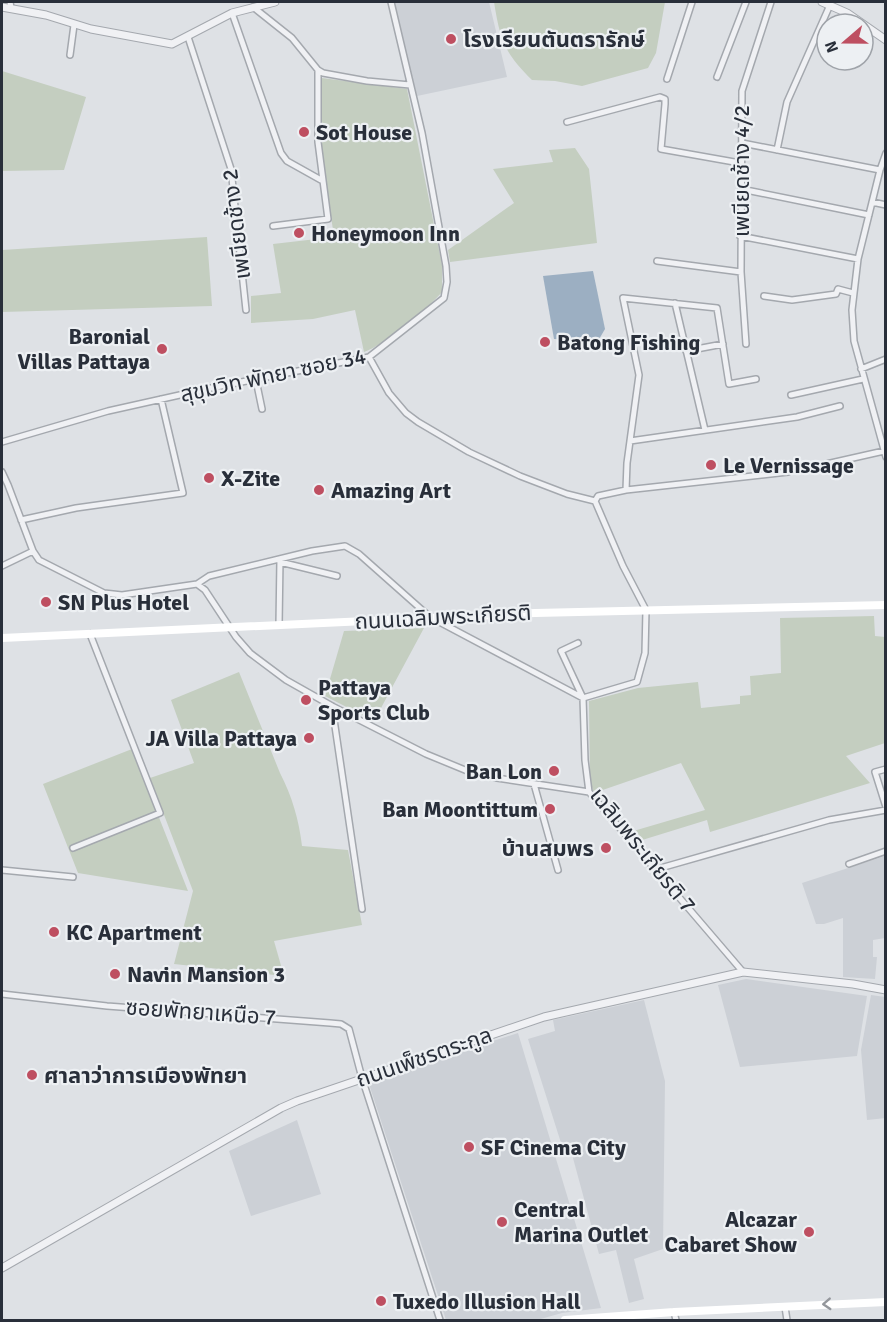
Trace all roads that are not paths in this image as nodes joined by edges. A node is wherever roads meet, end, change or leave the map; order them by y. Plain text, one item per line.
1 (275, 2) edge
2 (391, 2) edge
3 (692, 2) edge
4 (746, 2) edge
5 (771, 2) edge
6 (822, 2) edge
7 (10, 5) edge
8 (830, 5) junction
9 (252, 6) junction
10 (2, 7) edge
11 (232, 13) junction
12 (74, 24) junction
13 (188, 37) junction
14 (885, 40) edge
15 (70, 55) dead end
16 (318, 70) junction
17 (717, 77) dead end
18 (667, 79) dead end
19 (410, 86) junction
20 (567, 122) dead end
21 (742, 143) junction
22 (777, 150) junction
23 (885, 153) edge
24 (740, 163) junction
25 (880, 170) junction
26 (321, 180) junction
27 (741, 189) junction
28 (872, 202) junction
29 (885, 205) edge
30 (869, 215) junction
31 (273, 226) dead end
32 (740, 236) junction
33 (858, 259) junction
34 (657, 261) dead end
35 (741, 272) junction
36 (853, 292) junction
37 (764, 296) dead end
38 (675, 303) junction
39 (246, 310) dead end
40 (723, 344) junction
41 (746, 344) dead end
42 (686, 351) junction
43 (369, 357) junction
44 (885, 359) edge
45 (861, 369) junction
46 (756, 379) dead end
47 (863, 379) junction
48 (256, 380) junction
49 (791, 395) dead end
50 (161, 399) junction
51 (840, 406) dead end
52 (262, 409) dead end
53 (705, 430) junction
54 (630, 441) junction
55 (2, 442) edge
56 (885, 454) edge
57 (813, 467) dead end
58 (2, 472) edge
59 (788, 472) dead end
60 (8, 484) junction
61 (2, 488) edge
62 (626, 490) junction
63 (595, 501) junction
64 (21, 520) junction
65 (33, 551) junction
66 (280, 561) junction
67 (2, 566) edge
68 (336, 576) dead end
69 (197, 585) junction
70 (885, 605) edge
71 (646, 610) junction
72 (430, 617) junction
73 (279, 625) junction
74 (230, 627) junction
75 (90, 634) junction
76 (2, 638) edge
77 (578, 643) dead end
78 (583, 698) junction
79 (332, 706) junction
80 (885, 769) edge
81 (534, 784) junction
82 (589, 792) junction
83 (885, 809) edge
84 (73, 848) dead end
85 (885, 851) edge
86 (849, 864) dead end
87 (657, 869) junction
88 (2, 870) edge
89 (558, 870) dead end
90 (74, 877) dead end
91 (362, 909) dead end
92 (743, 972) junction
93 (885, 990) edge
94 (2, 994) edge
95 (362, 1078) junction
96 (2, 1268) edge
97 (885, 1302) edge
98 (785, 1307) junction
99 (674, 1311) junction
100 (440, 1320) edge
101 (570, 1320) edge
102 (676, 1320) edge
103 (788, 1320) edge

1 - 9 street
2 - 19 street, สุขุมวิท พัทยา ซอย 34
3 - 18 street
4 - 17 street
5 - 21 street, เพนียดช้าง 4/2
6 - 8 street
7 - 10 street
7 - 12 street
8 - 14 street
8 - 22 street
9 - 11 street
9 - 16 street
11 - 13 street
11 - 26 street
12 - 13 street
12 - 15 street
13 - 39 street, เพนียดช้าง 2
16 - 19 street
16 - 26 street
19 - 43 street, สุขุมวิท พัทยา ซอย 34
20 - 24 street
21 - 22 street
21 - 24 street, เพนียดช้าง 4/2
22 - 25 street
23 - 25 street
24 - 27 street, เพนียดช้าง 4/2
25 - 28 street
26 - 31 street
27 - 30 street
27 - 32 street, เพนียดช้าง 4/2
28 - 29 street
28 - 30 street
30 - 33 street
32 - 33 street
32 - 35 street, เพนียดช้าง 4/2
33 - 36 street
34 - 35 street
35 - 41 street, เพนียดช้าง 4/2
36 - 37 street
36 - 45 street
38 - 40 street
38 - 42 street
38 - 54 street
40 - 42 street
40 - 46 street
42 - 53 street
43 - 48 street, สุขุมวิท พัทยา ซอย 34
43 - 63 street
44 - 45 street
45 - 47 street
47 - 49 street
47 - 56 street
48 - 50 street, สุขุมวิท พัทยา ซอย 34
48 - 52 street
50 - 55 street, สุขุมวิท พัทยา ซอย 34
50 - 64 street
51 - 53 street
53 - 54 street
54 - 62 street
56 - 57 street
58 - 60 street
59 - 62 street
60 - 61 street
60 - 64 street
62 - 63 street
63 - 71 street
64 - 65 street
65 - 67 street
65 - 69 street
66 - 68 street
66 - 69 street
66 - 72 street
66 - 73 street
69 - 74 street
70 - 71 main road, ถนนเฉลิมพระเกียรติ
71 - 72 main road, ถนนเฉลิมพระเกียรติ
71 - 78 street
72 - 73 main road, ถนนเฉลิมพระเกียรติ
72 - 78 street
73 - 74 main road, ถนนเฉลิมพระเกียรติ
74 - 75 main road, ถนนเฉลิมพระเกียรติ
74 - 79 street
75 - 76 main road, ถนนเฉลิมพระเกียรติ
75 - 84 street
77 - 78 street
78 - 82 street, เฉลิมพระเกียรติ 7
79 - 81 street
79 - 91 street
80 - 83 street
81 - 82 street
81 - 89 street
82 - 87 street, เฉลิมพระเกียรติ 7
83 - 87 street
85 - 86 street
87 - 92 street, เฉลิมพระเกียรติ 7
88 - 90 street
92 - 93 street, ถนนเพ็ชรตระกูล
92 - 95 street, ถนนเพ็ชรตระกูล
94 - 95 street, ซอยพัทยาเหนือ 7
95 - 96 street, ถนนเพ็ชรตระกูล
95 - 100 street, ซอยพัทยาเหนือ 7
97 -> 98 main road
98 - 99 main road
98 - 103 street
99 - 101 main road
99 - 102 street

